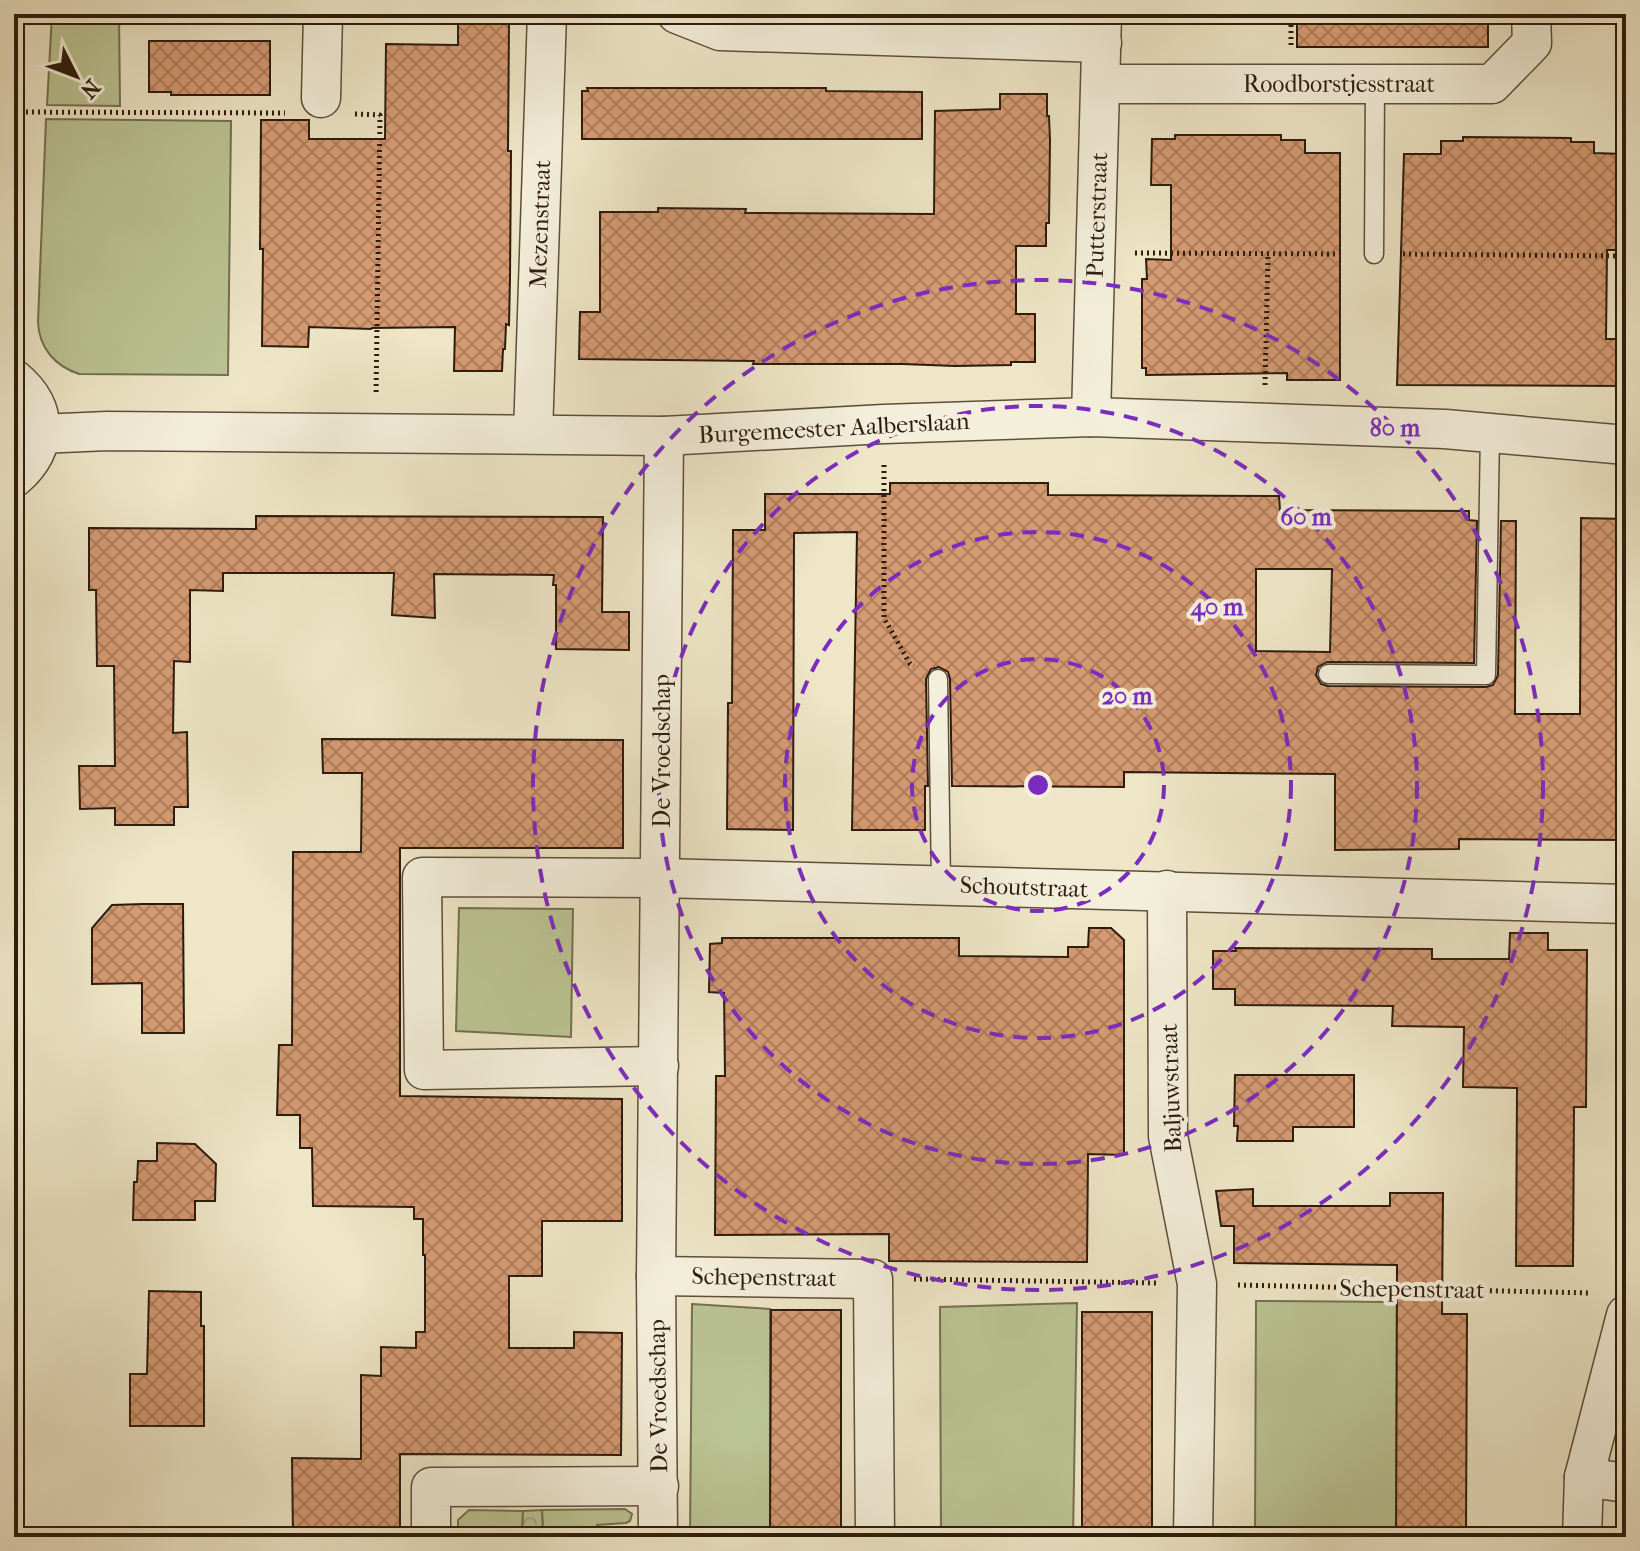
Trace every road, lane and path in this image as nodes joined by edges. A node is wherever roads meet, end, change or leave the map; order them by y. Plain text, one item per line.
1 (323, 14) edge
2 (547, 14) edge
3 (677, 14) edge
4 (1531, 14) edge
5 (1102, 28) edge
6 (1101, 84) junction
7 (1375, 84) junction
8 (319, 108) junction
9 (14, 112) edge
10 (1268, 254) dead end
11 (1374, 254) dead end
12 (14, 379) edge
13 (1091, 417) junction
14 (1264, 422) junction
15 (884, 424) junction
16 (376, 433) junction
17 (1490, 433) junction
18 (40, 434) junction
19 (533, 434) junction
20 (664, 436) junction
21 (1626, 445) edge
22 (14, 478) edge
23 (1328, 674) dead end
24 (938, 679) joint
25 (661, 878) junction
26 (941, 884) junction
27 (1167, 890) junction
28 (1626, 904) edge
29 (659, 1066) junction
30 (656, 1276) junction
31 (873, 1279) junction
32 (1197, 1284) junction
33 (1594, 1293) dead end
34 (1626, 1315) edge
35 (1584, 1477) junction
36 (1626, 1483) edge
37 (659, 1486) junction
38 (431, 1537) edge
39 (658, 1537) edge
40 (875, 1537) edge
41 (1193, 1537) edge
42 (1582, 1537) edge

1 - 8 street
2 - 19 street, Mezenstraat
3 - 5 street
4 - 7 street, Roodborstjesstraat
5 - 6 street, Putterstraat
6 - 7 street, Roodborstjesstraat
6 - 13 street, Putterstraat
7 - 11 lane
8 - 9 path
8 - 16 path
10 - 14 path
12 - 18 street
13 - 14 street, Burgemeester Aalberslaan
13 - 15 street, Burgemeester Aalberslaan
14 - 17 street, Burgemeester Aalberslaan
15 - 20 street, Burgemeester Aalberslaan
15 - 24 path
16 - 18 street, Burgemeester Aalberslaan
16 - 19 street, Burgemeester Aalberslaan
17 - 21 street, Burgemeester Aalberslaan
17 - 23 lane
18 - 22 street
19 - 20 street, Burgemeester Aalberslaan
20 - 25 street, De Vroedschap
24 - 26 lane
25 - 26 street, Schoutstraat
25 - 29 street, De Vroedschap
25 - 29 street, Schoutstraat
26 - 27 street, Schoutstraat
27 - 28 street, Schoutstraat
27 - 32 street, Baljuwstraat
29 - 30 street, De Vroedschap
30 - 31 street, Schepenstraat
30 - 37 street, De Vroedschap
31 - 32 path, Schepenstraat
31 - 40 street, Schepenstraat
32 - 33 path, Schepenstraat
32 - 41 street
34 - 35 street
35 - 36 street
35 - 42 street
37 - 38 street, De Vroedschap
37 - 39 street, De Vroedschap

